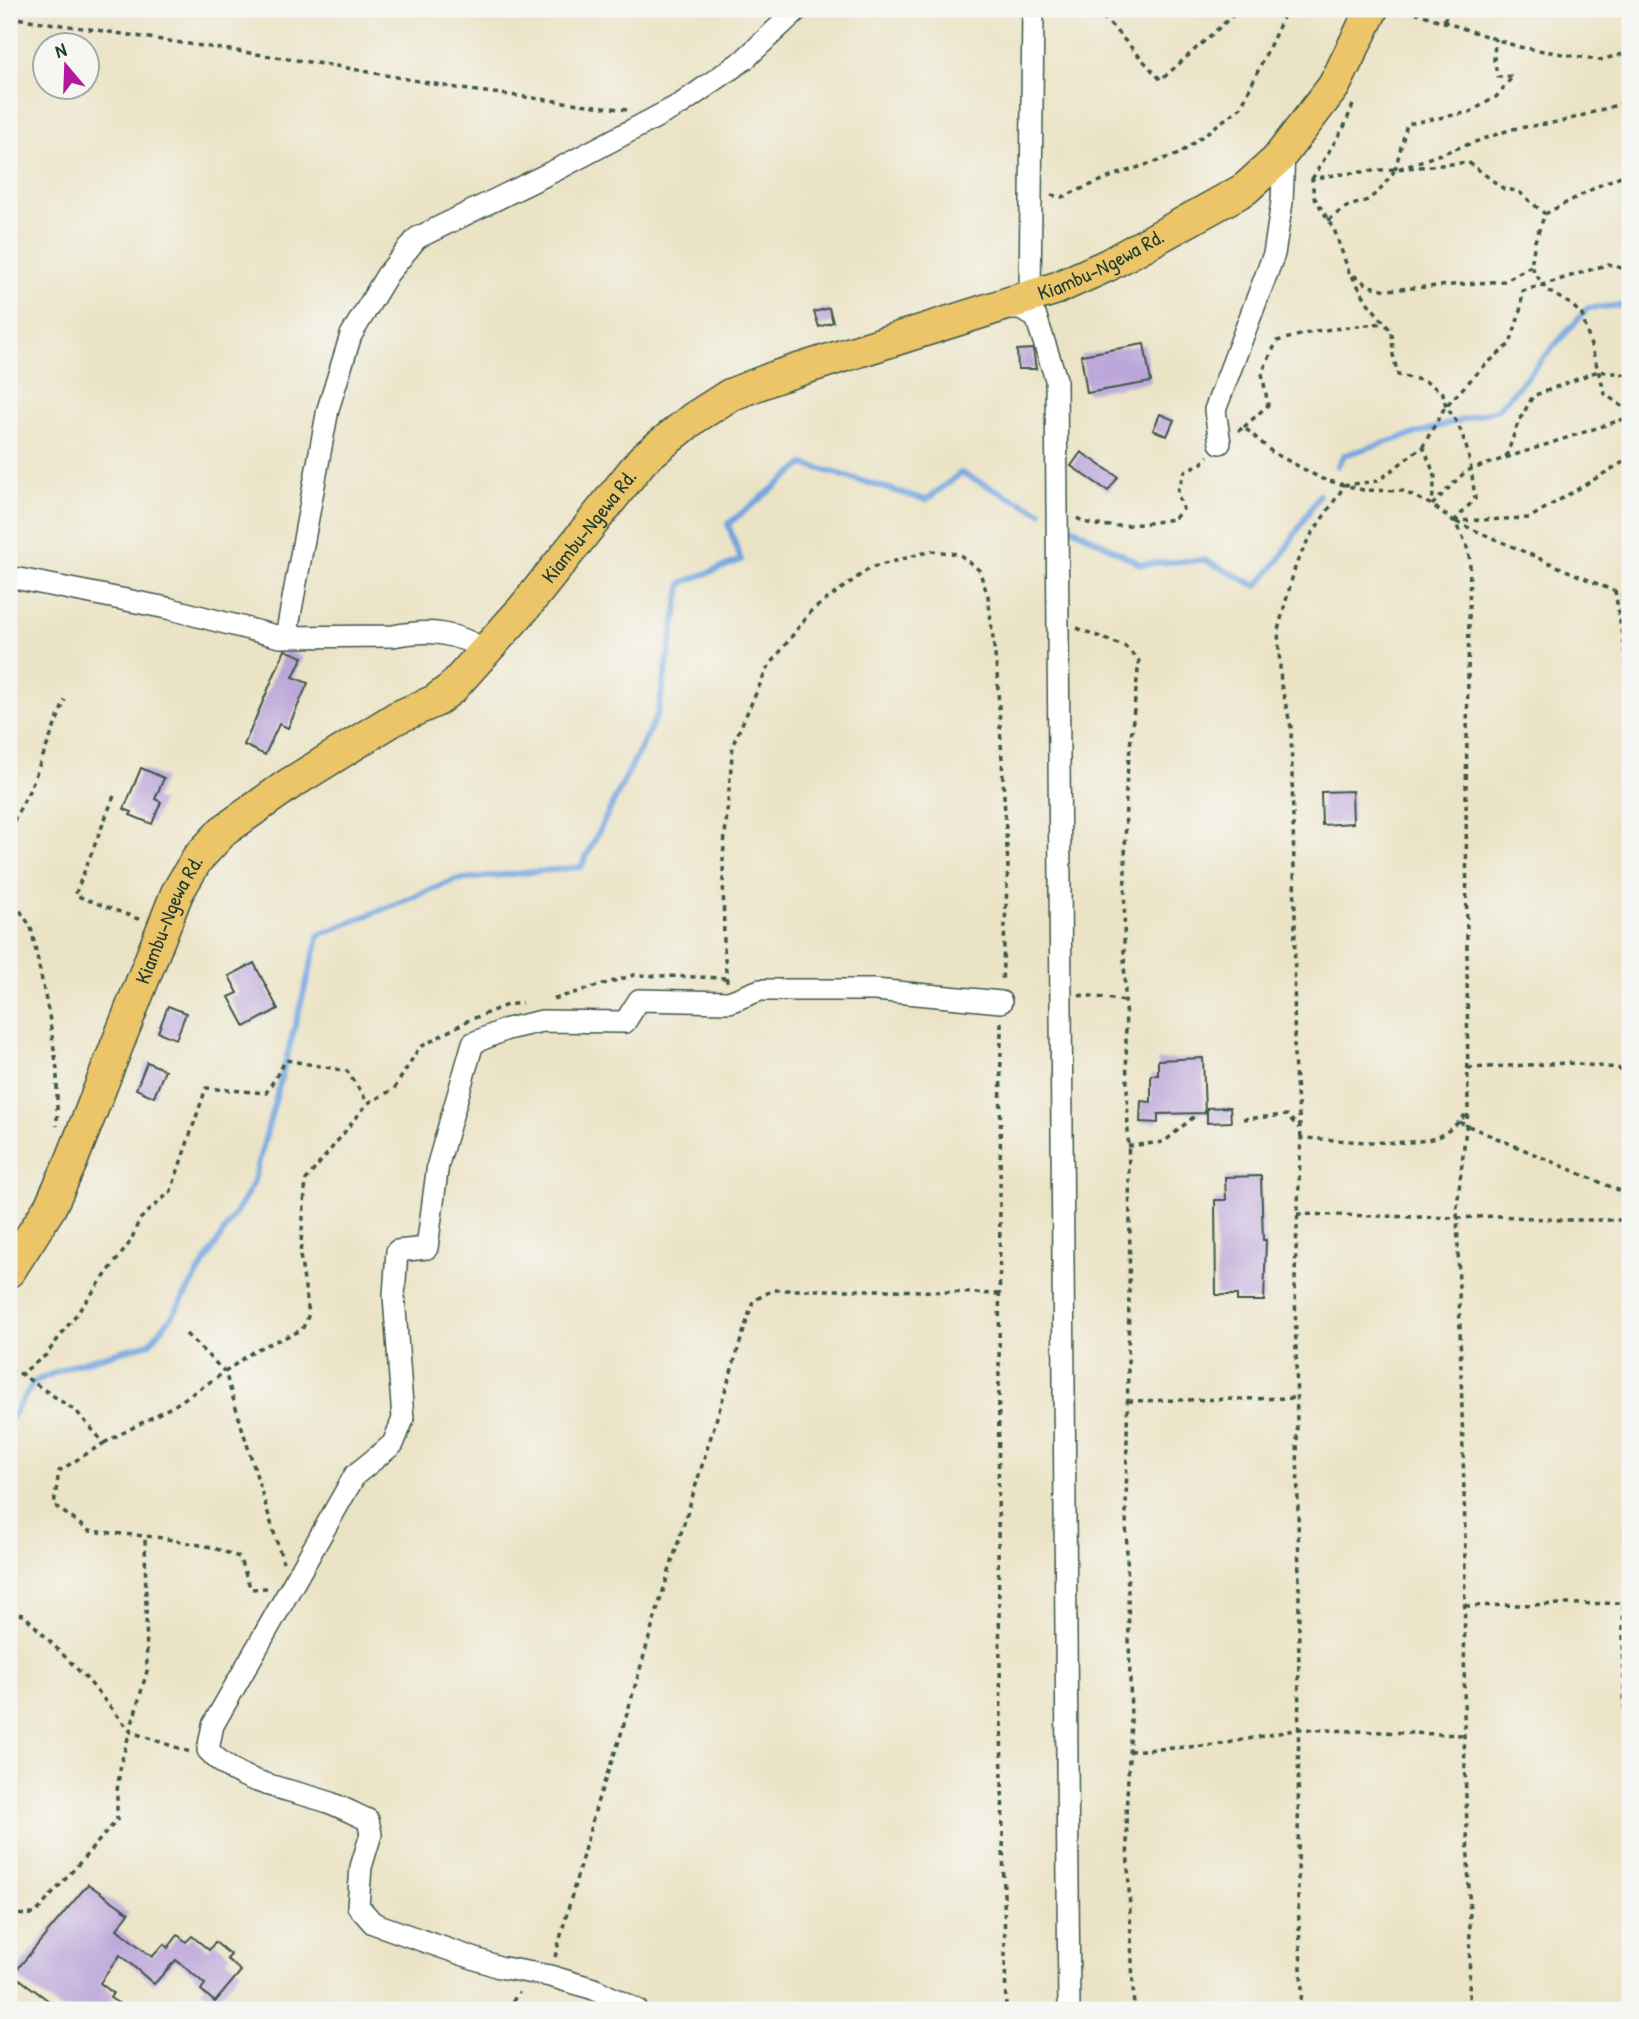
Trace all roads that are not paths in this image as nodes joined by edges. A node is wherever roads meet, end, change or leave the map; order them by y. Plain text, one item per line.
1 (798, 9) edge
2 (1033, 9) edge
3 (1372, 9) edge
4 (1284, 151) junction
5 (1030, 297) junction
6 (993, 309) junction
7 (1220, 443) road end
8 (9, 577) edge
9 (286, 637) junction
10 (487, 651) junction
11 (1001, 1002) road end
12 (9, 1271) edge
13 (637, 2010) edge
14 (1069, 2010) edge

1 - 9 street
2 - 5 street
3 - 4 highway, Kiambu-Ngewa Rd.
4 - 5 highway, Kiambu-Ngewa Rd.
4 - 7 street
5 - 6 highway, Kiambu-Ngewa Rd.
6 - 10 highway, Kiambu-Ngewa Rd.
6 - 14 street
8 - 9 street
9 - 10 street
10 - 12 highway, Kiambu-Ngewa Rd.
11 - 13 street

